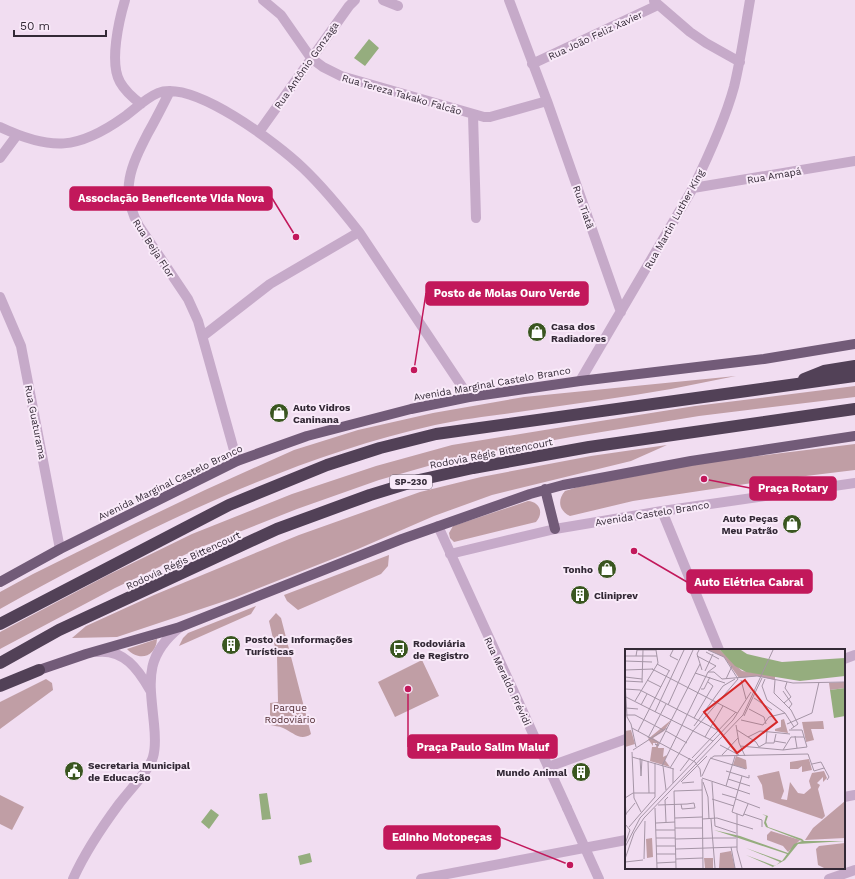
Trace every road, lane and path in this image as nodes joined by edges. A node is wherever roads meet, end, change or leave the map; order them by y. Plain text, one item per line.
1 (124, 0) edge
2 (264, 0) edge
3 (355, 0) edge
4 (383, 0) edge
5 (508, 0) edge
6 (750, 0) edge
7 (656, 2) edge
8 (398, 6) dead end
9 (311, 58) junction
10 (740, 62) junction
11 (532, 64) junction
12 (170, 91) junction
13 (547, 101) junction
14 (140, 104) junction
15 (473, 115) junction
16 (0, 127) edge
17 (259, 132) junction
18 (17, 135) junction
19 (0, 158) edge
20 (855, 161) edge
21 (693, 188) junction
22 (476, 218) dead end
23 (358, 232) junction
24 (0, 297) edge
25 (621, 312) junction
26 (203, 336) junction
27 (855, 344) edge
28 (855, 366) edge
29 (855, 376) edge
30 (580, 381) junction
31 (788, 386) junction
32 (469, 397) junction
33 (855, 409) edge
34 (855, 436) edge
35 (237, 461) junction
36 (855, 483) edge
37 (545, 490) junction
38 (662, 511) junction
39 (438, 526) junction
40 (555, 530) junction
41 (60, 549) junction
42 (450, 554) junction
43 (0, 582) edge
44 (0, 624) edge
45 (180, 627) junction
46 (718, 649) edge
47 (86, 654) junction
48 (855, 654) edge
49 (845, 659) edge
50 (0, 663) edge
51 (39, 670) joint
52 (0, 686) edge
53 (151, 692) junction
54 (625, 739) edge
55 (548, 767) junction
56 (855, 795) edge
57 (845, 797) edge
58 (625, 840) edge
59 (855, 870) edge
60 (73, 879) edge
61 (421, 879) edge
62 (599, 879) edge
63 (829, 879) edge

1 - 14 street
2 - 9 street, Rua Tereza Takako Falcão
3 - 9 street, Rua Antônio Gonzaga
4 - 8 street
5 - 11 street
6 - 10 street, Rua Martin Luther King
7 - 10 street
7 - 11 street, Rua João Feliz Xavier
9 - 15 street, Rua Tereza Takako Falcão
9 - 17 street, Rua Antônio Gonzaga
10 - 21 street, Rua Martin Luther King
11 - 13 street, Rua Tiatã
12 - 14 street
12 - 17 street
12 - 26 street, Rua Beija Flor
13 - 15 street, Rua Tereza Takako Falcão
13 - 25 street, Rua Tiatã
14 - 18 street
15 - 22 street
16 - 18 street
17 - 23 street
18 - 19 street
20 - 21 street, Rua Amapá
21 - 25 street, Rua Martin Luther King
23 - 26 street
23 - 32 street
24 - 41 street, Rua Guaturama
25 - 30 street, Rua Martin Luther King
26 - 35 street, Rua Beija Flor
27 - 30 main road, Avenida Marginal Castelo Branco
28 - 31 highway
29 - 31 highway
30 - 32 main road, Avenida Marginal Castelo Branco
31 - 44 highway
32 - 35 main road, Avenida Marginal Castelo Branco
33 - 50 highway, Rodovia Régis Bittencourt / SP-230
34 - 37 main road
35 - 41 main road, Avenida Marginal Castelo Branco
36 - 38 street, Avenida Castelo Branco
37 - 39 main road
37 - 40 main road
38 - 40 street, Avenida Castelo Branco
38 - 46 street
39 - 42 street, Rua Meraldo Prévidi
39 - 45 main road
40 - 42 street, Avenida Castelo Branco
41 - 43 main road, Avenida Marginal Castelo Branco
42 - 55 street, Rua Meraldo Prévidi
45 - 47 main road
45 - 53 street
47 - 51 main road
47 - 53 street
48 - 49 street
51 - 52 highway
53 - 60 street
54 - 55 street
55 - 62 street, Rua Meraldo Prévidi, bridge
56 - 57 street
58 - 61 street
59 - 63 street

